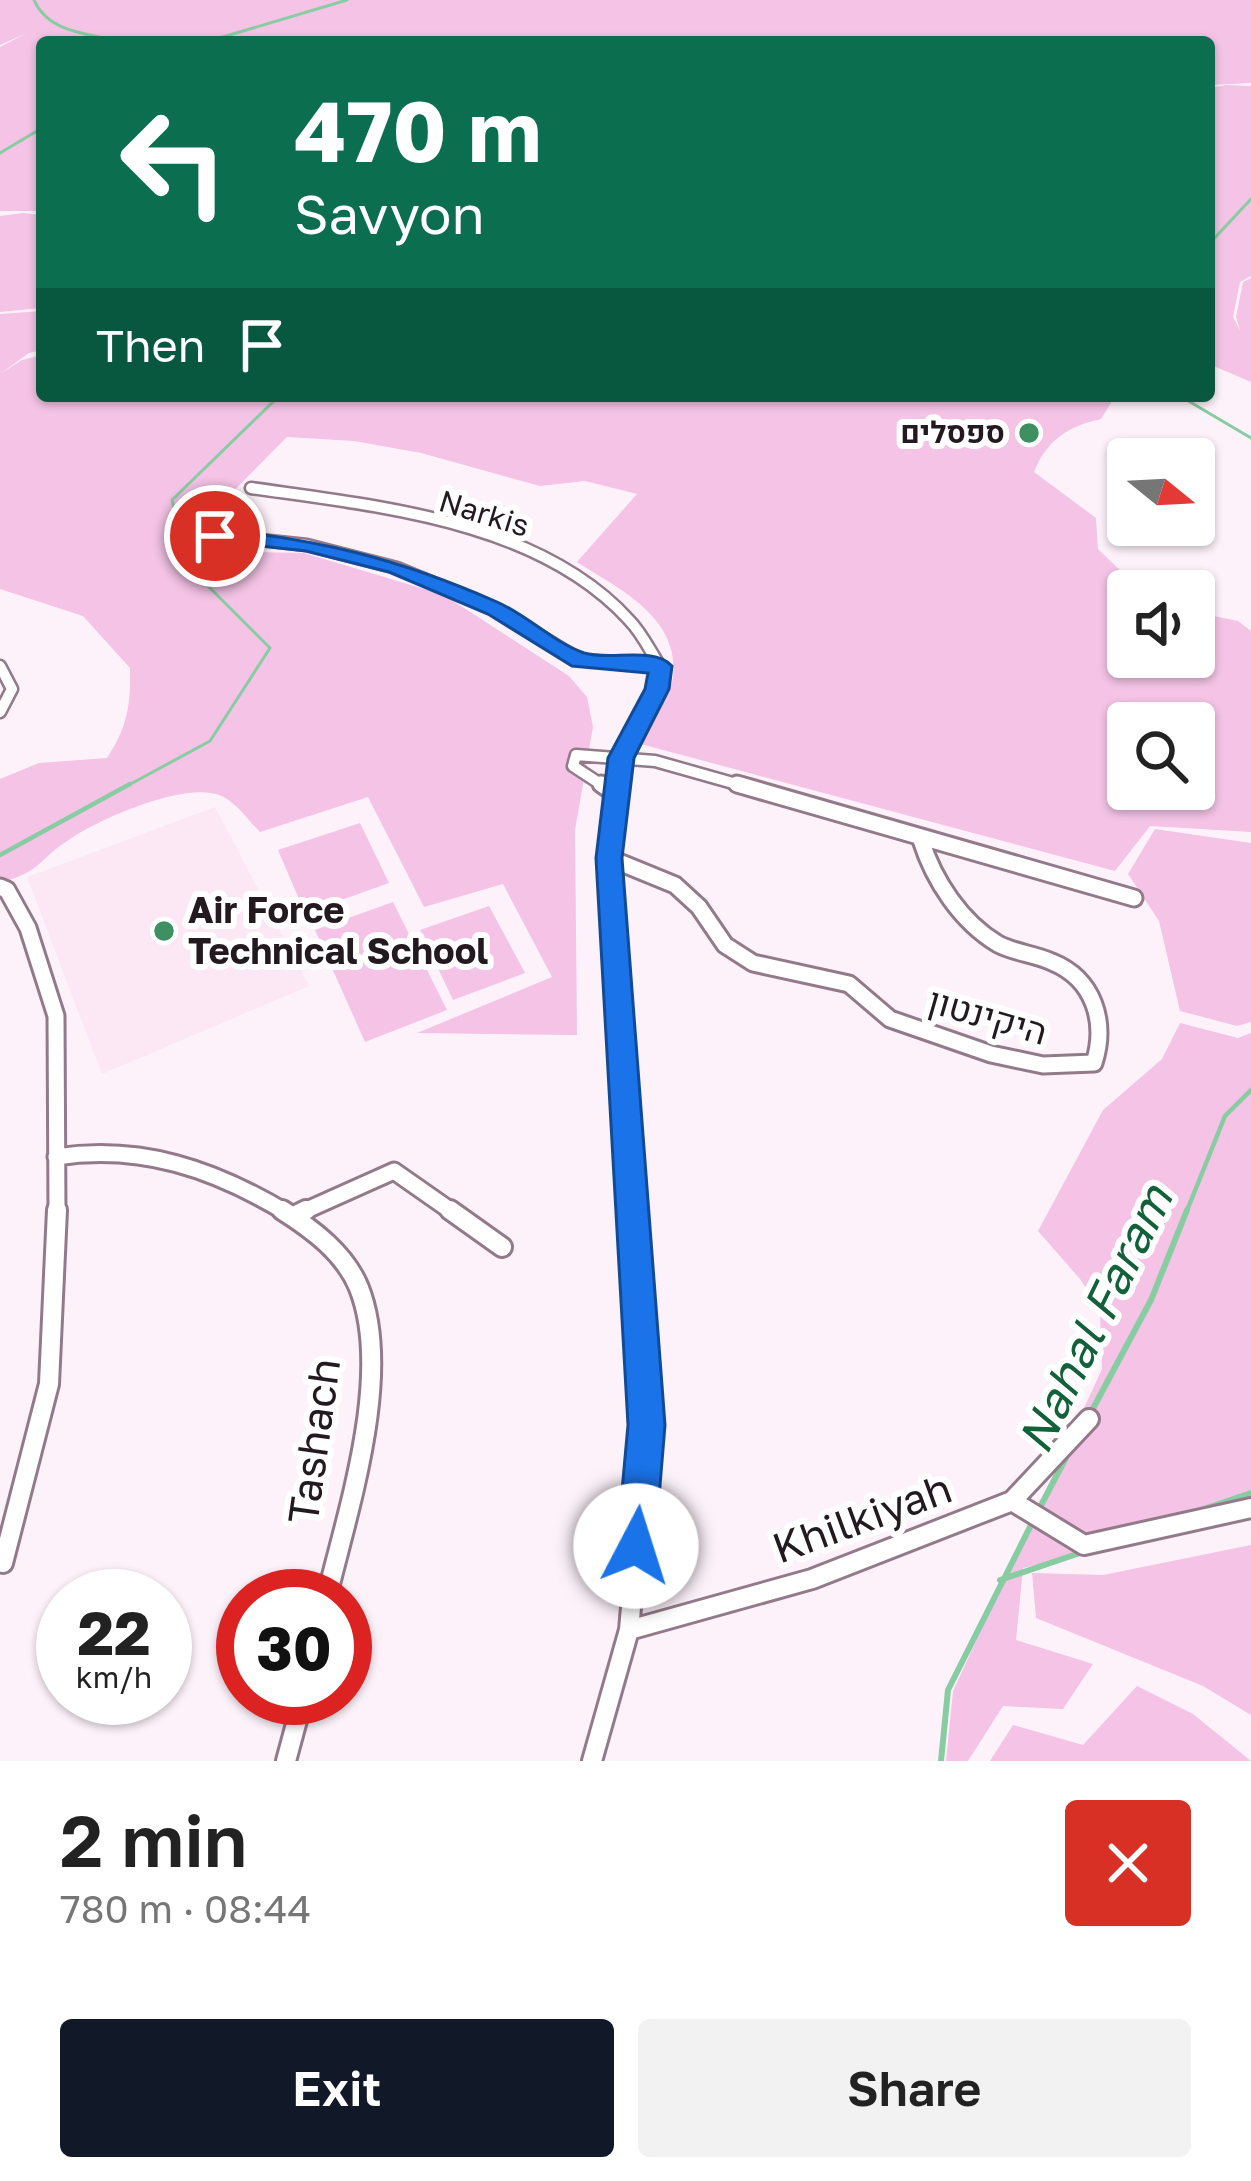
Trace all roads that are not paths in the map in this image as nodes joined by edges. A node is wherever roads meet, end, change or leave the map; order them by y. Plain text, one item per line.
1 (251, 488) dead end
2 (215, 536) dead end
3 (661, 666) junction
4 (4, 670) edge
5 (0, 712) edge
6 (621, 758) junction
7 (614, 794) junction
8 (921, 840) junction
9 (609, 858) junction
10 (0, 887) edge
11 (1134, 898) dead end
12 (56, 1157) junction
13 (294, 1216) junction
14 (502, 1247) dead end
15 (1089, 1419) dead end
16 (1012, 1501) junction
17 (1251, 1508) edge
18 (1, 1566) edge
19 (332, 1569) edge
20 (629, 1630) junction
21 (296, 1725) edge
22 (286, 1761) edge
23 (592, 1761) edge

1 - 3 street, Narkis
2 - 3 street
3 - 6 street
4 - 5 street
6 - 7 street
6 - 7 street
6 - 8 street
7 - 9 street
8 - 9 street, היקינטון
8 - 11 street
9 - 20 street
10 - 12 street
12 - 13 street, Tashach
12 - 18 street
13 - 14 street
13 - 19 street, Tashach
15 - 16 street
16 - 17 street
16 - 20 street, Khilkiyah
20 - 23 street
21 - 22 street

